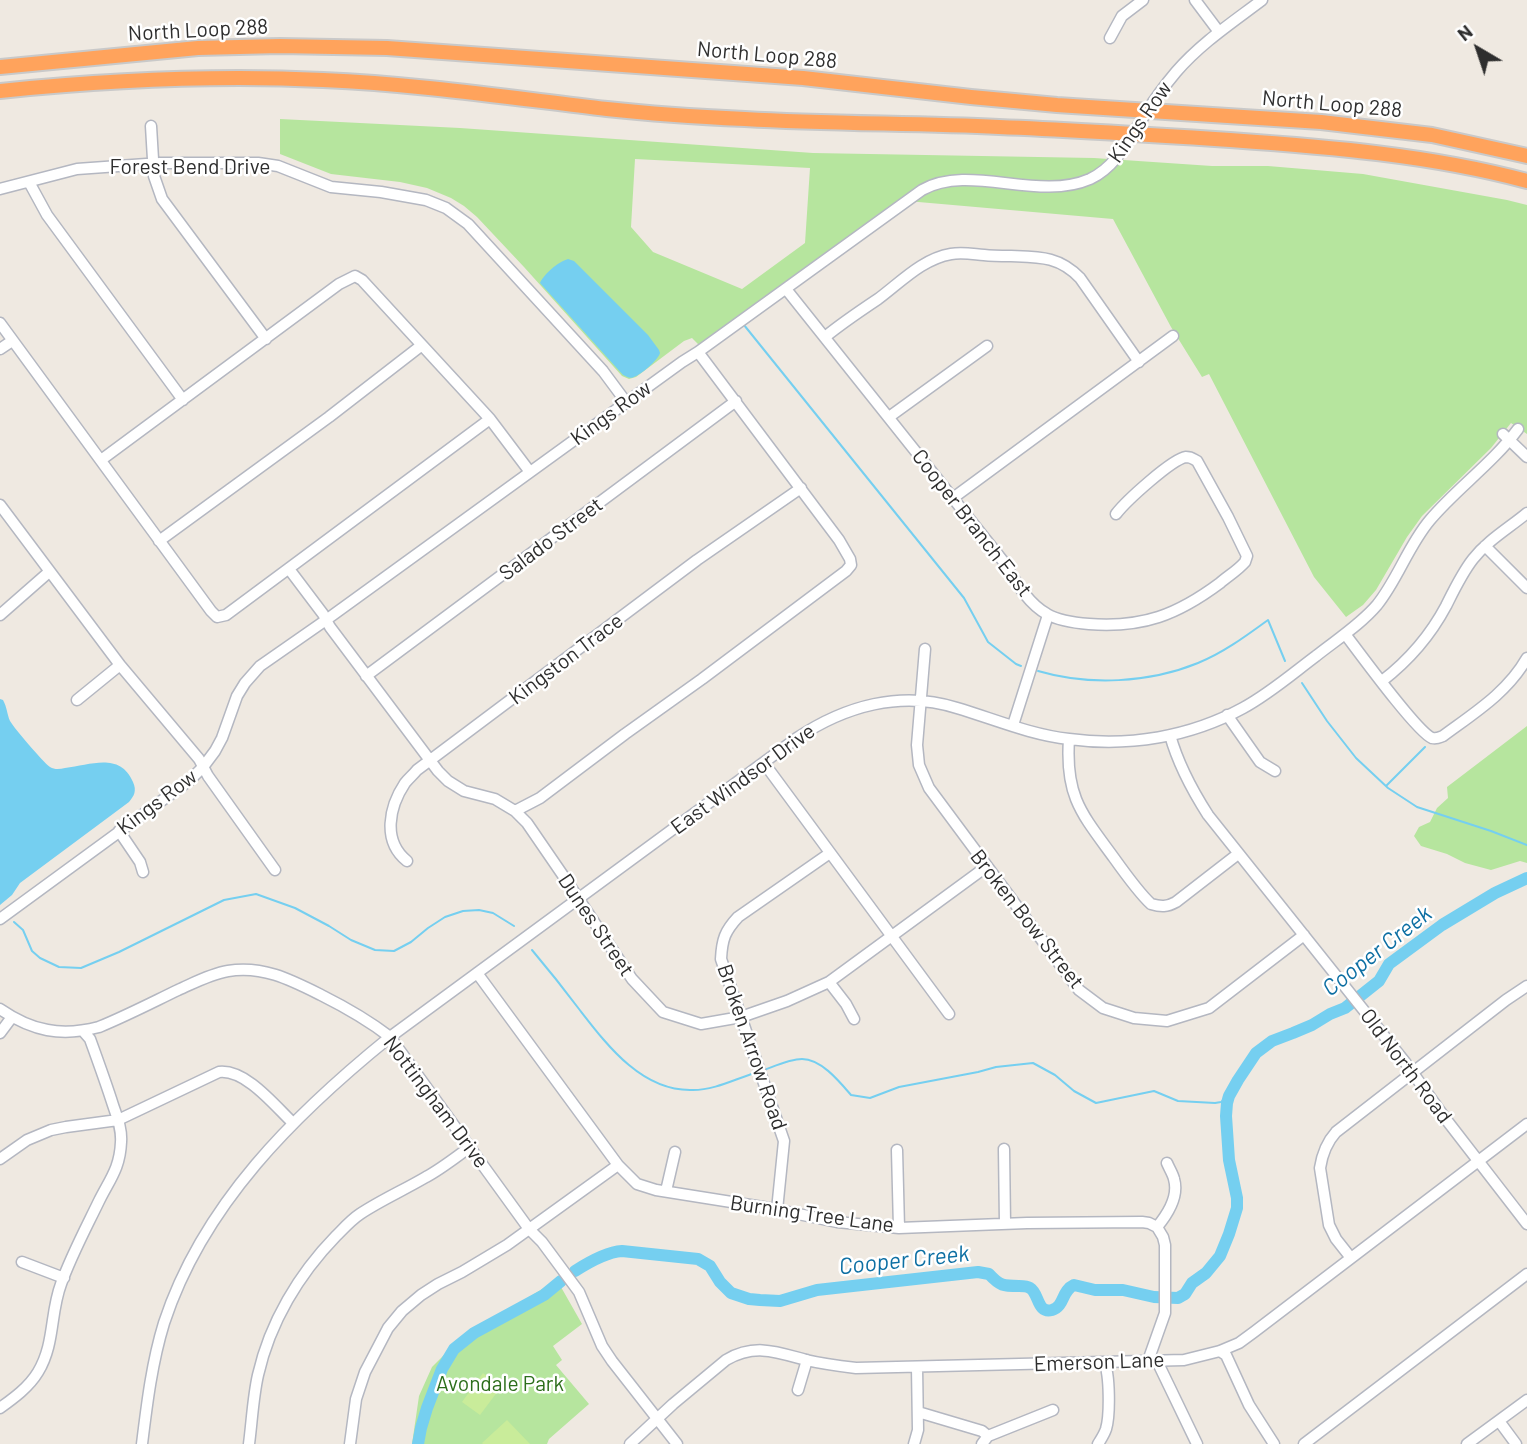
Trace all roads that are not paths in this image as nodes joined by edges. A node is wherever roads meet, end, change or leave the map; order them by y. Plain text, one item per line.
1 (1143, 0) edge
2 (1195, 0) edge
3 (1262, 0) edge
4 (1219, 32) junction
5 (1110, 38) dead end
6 (0, 67) edge
7 (0, 91) edge
8 (1147, 111) junction
9 (151, 127) dead end
10 (1133, 134) junction
11 (1527, 156) edge
12 (153, 164) junction
13 (1527, 181) edge
14 (29, 182) junction
15 (0, 189) edge
16 (786, 289) junction
17 (0, 323) edge
18 (1172, 336) dead end
19 (825, 337) junction
20 (266, 339) junction
21 (12, 341) junction
22 (422, 345) junction
23 (987, 346) dead end
24 (0, 349) edge
25 (698, 352) junction
26 (1139, 362) junction
27 (183, 400) junction
28 (736, 401) junction
29 (626, 402) junction
30 (889, 418) junction
31 (490, 419) junction
32 (1518, 429) dead end
33 (1506, 437) junction
34 (1527, 457) edge
35 (101, 460) junction
36 (530, 472) junction
37 (801, 488) junction
38 (953, 498) junction
39 (0, 505) edge
40 (1527, 513) edge
41 (1116, 514) dead end
42 (159, 541) junction
43 (1485, 546) junction
44 (289, 569) junction
45 (49, 572) junction
46 (1527, 588) edge
47 (0, 615) edge
48 (1048, 615) junction
49 (326, 620) junction
50 (1345, 634) junction
51 (925, 649) dead end
52 (1527, 658) edge
53 (120, 665) junction
54 (366, 676) junction
55 (1382, 681) junction
56 (77, 700) dead end
57 (921, 700) junction
58 (1227, 715) junction
59 (1013, 725) junction
60 (1170, 736) junction
61 (1069, 739) junction
62 (429, 761) junction
63 (764, 763) junction
64 (203, 768) junction
65 (1275, 771) dead end
66 (515, 811) junction
67 (119, 831) junction
68 (830, 853) junction
69 (1238, 854) junction
70 (407, 861) dead end
71 (986, 867) junction
72 (275, 870) dead end
73 (143, 872) dead end
74 (578, 899) junction
75 (0, 919) edge
76 (1304, 935) junction
77 (892, 937) junction
78 (477, 972) junction
79 (829, 982) junction
80 (1527, 986) edge
81 (0, 1009) edge
82 (949, 1014) dead end
83 (12, 1017) junction
84 (741, 1017) junction
85 (854, 1019) dead end
86 (83, 1031) junction
87 (0, 1033) edge
88 (390, 1037) junction
89 (1413, 1073) junction
90 (118, 1120) junction
91 (293, 1123) junction
92 (1527, 1124) edge
93 (470, 1147) junction
94 (1004, 1149) dead end
95 (898, 1150) dead end
96 (675, 1152) dead end
97 (0, 1159) edge
98 (1478, 1161) junction
99 (1167, 1163) dead end
100 (618, 1165) junction
101 (666, 1191) junction
102 (777, 1210) junction
103 (1004, 1224) junction
104 (1527, 1224) edge
105 (899, 1227) junction
106 (1157, 1227) junction
107 (529, 1229) junction
108 (1351, 1258) junction
109 (22, 1262) dead end
110 (1527, 1274) edge
111 (64, 1278) junction
112 (1220, 1351) junction
113 (807, 1360) junction
114 (1152, 1361) junction
115 (1104, 1362) junction
116 (917, 1367) junction
117 (798, 1390) dead end
118 (1527, 1400) edge
119 (1, 1405) edge
120 (1053, 1410) dead end
121 (918, 1412) junction
122 (657, 1418) junction
123 (1499, 1421) junction
124 (985, 1440) edge
125 (142, 1444) edge
126 (249, 1444) edge
127 (350, 1444) edge
128 (629, 1444) edge
129 (677, 1444) edge
130 (914, 1444) edge
131 (1098, 1444) edge
132 (1197, 1444) edge
133 (1274, 1444) edge
134 (1304, 1444) edge
135 (1467, 1444) edge
136 (1516, 1444) edge

1 - 5 street
2 - 4 street
3 - 4 street, Kings Row
4 - 8 street, Kings Row
6 - 8 highway, North Loop 288
7 - 10 highway, North Loop 288
8 - 10 street, Kings Row
8 - 11 highway, North Loop 288
9 - 12 street
10 - 13 highway, North Loop 288
10 - 16 street, Kings Row
12 - 14 street, Forest Bend Drive
12 - 20 street
12 - 29 street, Forest Bend Drive
14 - 15 street, Forest Bend Drive
14 - 27 street
16 - 19 street, Cooper Branch East
16 - 25 street, Kings Row
17 - 21 street
18 - 26 street
19 - 26 street
19 - 30 street, Cooper Branch East
20 - 22 street
20 - 27 street
21 - 24 street
21 - 35 street
22 - 31 street
22 - 42 street
23 - 30 street
25 - 28 street
25 - 29 street, Kings Row
26 - 38 street
27 - 35 street
28 - 37 street
28 - 54 street, Salado Street
29 - 36 street, Kings Row
30 - 38 street, Cooper Branch East
31 - 36 street
31 - 44 street
32 - 33 street, East Windsor Drive
33 - 34 street
33 - 50 street, East Windsor Drive
35 - 42 street
36 - 49 street, Kings Row
37 - 62 street, Kingston Trace
37 - 66 street
38 - 48 street, Cooper Branch East
39 - 45 street
40 - 43 street
41 - 48 street, Cooper Branch East
42 - 44 street
43 - 46 street
43 - 55 street
44 - 49 street, Dunes Street
45 - 47 street
45 - 53 street
48 - 59 street
49 - 54 street, Dunes Street
49 - 64 street, Kings Row
50 - 55 street
50 - 58 street, East Windsor Drive
51 - 57 street, Broken Bow Street
52 - 55 street
53 - 56 street
53 - 64 street
54 - 62 street, Dunes Street
57 - 59 street, East Windsor Drive
57 - 63 street, East Windsor Drive
57 - 71 street, Broken Bow Street
58 - 60 street, East Windsor Drive
58 - 65 street
59 - 61 street, East Windsor Drive
60 - 61 street, East Windsor Drive
60 - 69 street, Old North Road
61 - 69 street
62 - 66 street, Dunes Street
62 - 70 street, Kingston Trace
63 - 68 street
63 - 74 street, East Windsor Drive
64 - 67 street, Kings Row
64 - 72 street
66 - 74 street, Dunes Street
67 - 73 street
67 - 75 street, Kings Row
68 - 77 street
68 - 84 street, Broken Arrow Road
69 - 76 street, Old North Road
71 - 76 street, Broken Bow Street
71 - 77 street, Dunes Street
74 - 78 street, East Windsor Drive
74 - 84 street, Dunes Street
76 - 89 street, Old North Road
77 - 79 street, Dunes Street
77 - 82 street
78 - 88 street, East Windsor Drive
78 - 100 street, Burning Tree Lane
79 - 84 street, Dunes Street
79 - 85 street
80 - 89 street
81 - 83 street, Nottingham Drive
83 - 86 street, Nottingham Drive
83 - 87 street
84 - 102 street, Broken Arrow Road
86 - 88 street, Nottingham Drive
86 - 90 street
88 - 91 street, East Windsor Drive
88 - 93 street, Nottingham Drive
89 - 98 street, Old North Road
89 - 108 street
90 - 91 street
90 - 97 street
90 - 111 street
91 - 125 street, East Windsor Drive
92 - 98 street, Emerson Lane
93 - 107 street, Nottingham Drive
93 - 126 street
94 - 103 street
95 - 105 street
96 - 101 street
98 - 104 street, Old North Road
98 - 108 street, Emerson Lane
99 - 106 street
100 - 101 street, Burning Tree Lane
100 - 107 street
101 - 102 street, Burning Tree Lane
102 - 105 street, Burning Tree Lane
103 - 105 street, Burning Tree Lane
103 - 106 street, Burning Tree Lane
106 - 114 street
107 - 122 street, Nottingham Drive
107 - 127 street
108 - 112 street, Emerson Lane
109 - 111 street
110 - 134 street
111 - 119 street
112 - 114 street, Emerson Lane
112 - 133 street
113 - 116 street, Emerson Lane
113 - 117 street
113 - 122 street, Emerson Lane
114 - 115 street, Emerson Lane
114 - 132 street
115 - 116 street, Emerson Lane
115 - 131 street
116 - 121 street
118 - 123 street
120 - 124 street
121 - 124 street
121 - 130 street
122 - 128 street, Emerson Lane
122 - 129 street, Nottingham Drive
123 - 135 street
123 - 136 street

